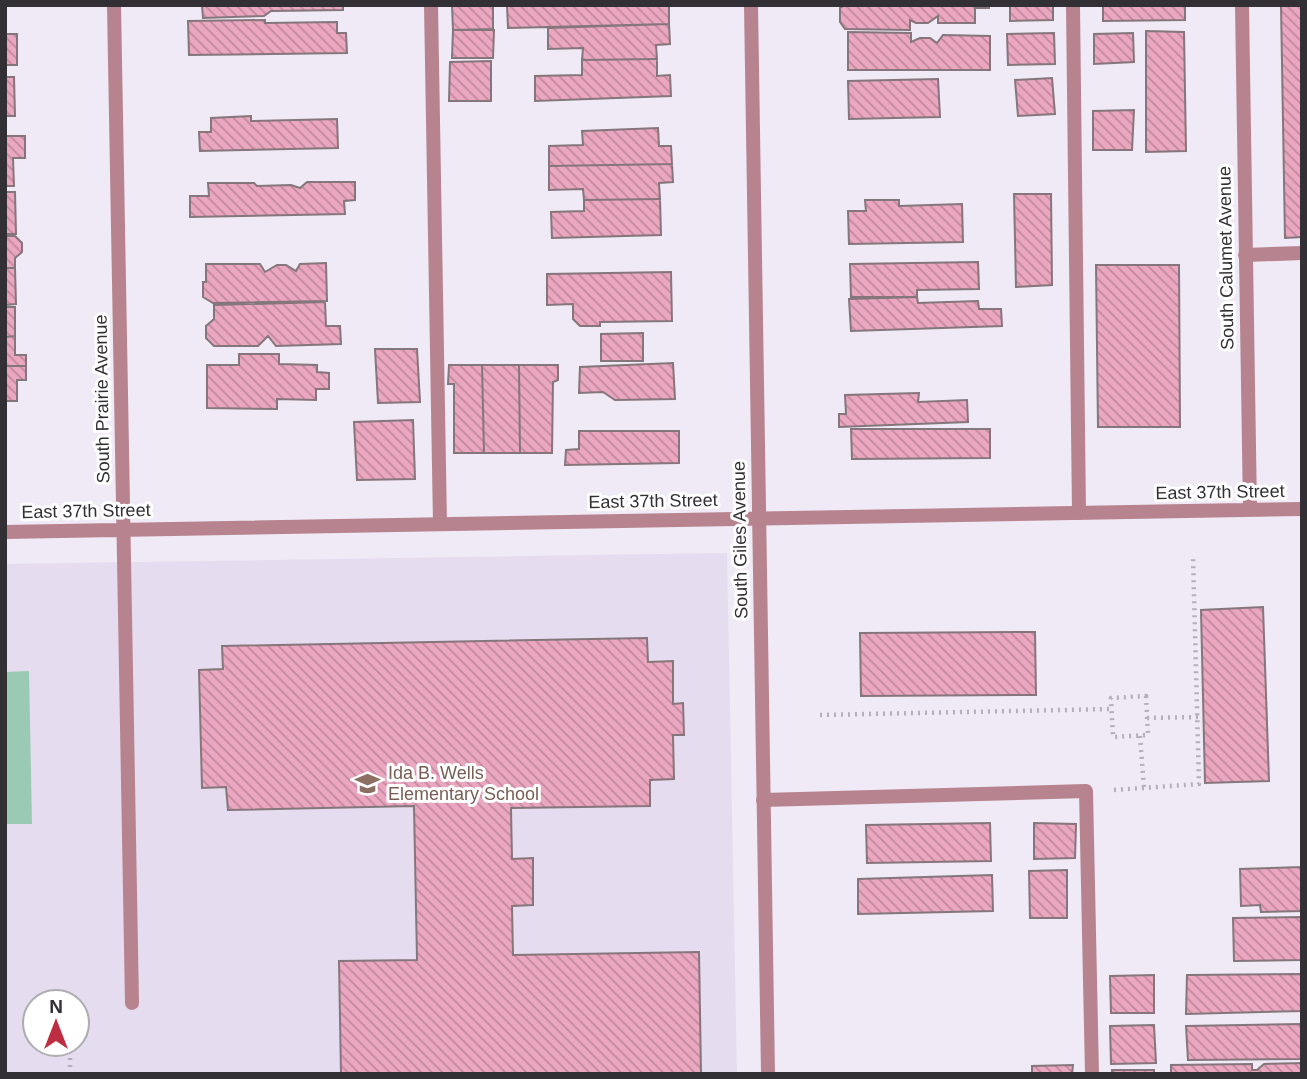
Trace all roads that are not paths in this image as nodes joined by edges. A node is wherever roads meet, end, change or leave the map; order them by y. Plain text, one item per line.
1 (114, 5) edge
2 (431, 5) edge
3 (751, 5) edge
4 (1073, 5) edge
5 (1242, 5) edge
6 (1302, 253) edge
7 (1245, 255) junction
8 (1302, 509) edge
9 (1250, 510) junction
10 (1079, 513) junction
11 (759, 519) junction
12 (440, 524) junction
13 (124, 530) junction
14 (5, 532) edge
15 (763, 800) junction
16 (132, 1003) dead end
17 (768, 1074) edge
18 (1092, 1074) edge

1 - 13 street, South Prairie Avenue
2 - 12 street
3 - 11 street, South Giles Avenue
4 - 10 street
5 - 7 street, South Calumet Avenue
6 - 7 street
7 - 9 street, South Calumet Avenue
8 - 9 street, East 37th Street
9 - 10 street, East 37th Street
10 - 11 street, East 37th Street
11 - 12 street, East 37th Street
11 - 15 street, South Giles Avenue
12 - 13 street, East 37th Street
13 - 14 street, East 37th Street
13 - 16 street, South Prairie Avenue
15 - 17 street, South Giles Avenue
15 - 18 street

